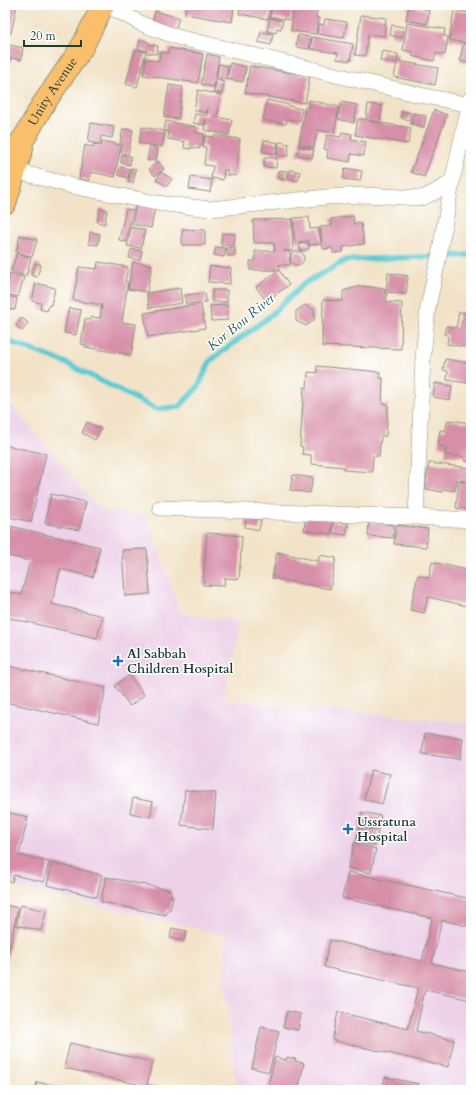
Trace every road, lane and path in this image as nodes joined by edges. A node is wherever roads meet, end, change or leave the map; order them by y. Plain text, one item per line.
1 (103, 5) edge
2 (107, 5) edge
3 (470, 101) edge
4 (10, 167) edge
5 (452, 182) junction
6 (5, 203) edge
7 (160, 508) dead end
8 (416, 517) junction
9 (471, 520) edge

1 - 4 main road, Unity Avenue
2 - 3 street
3 - 5 street
4 - 5 street
4 - 6 main road, Unity Avenue
5 - 8 street
7 - 8 street
8 - 9 street

